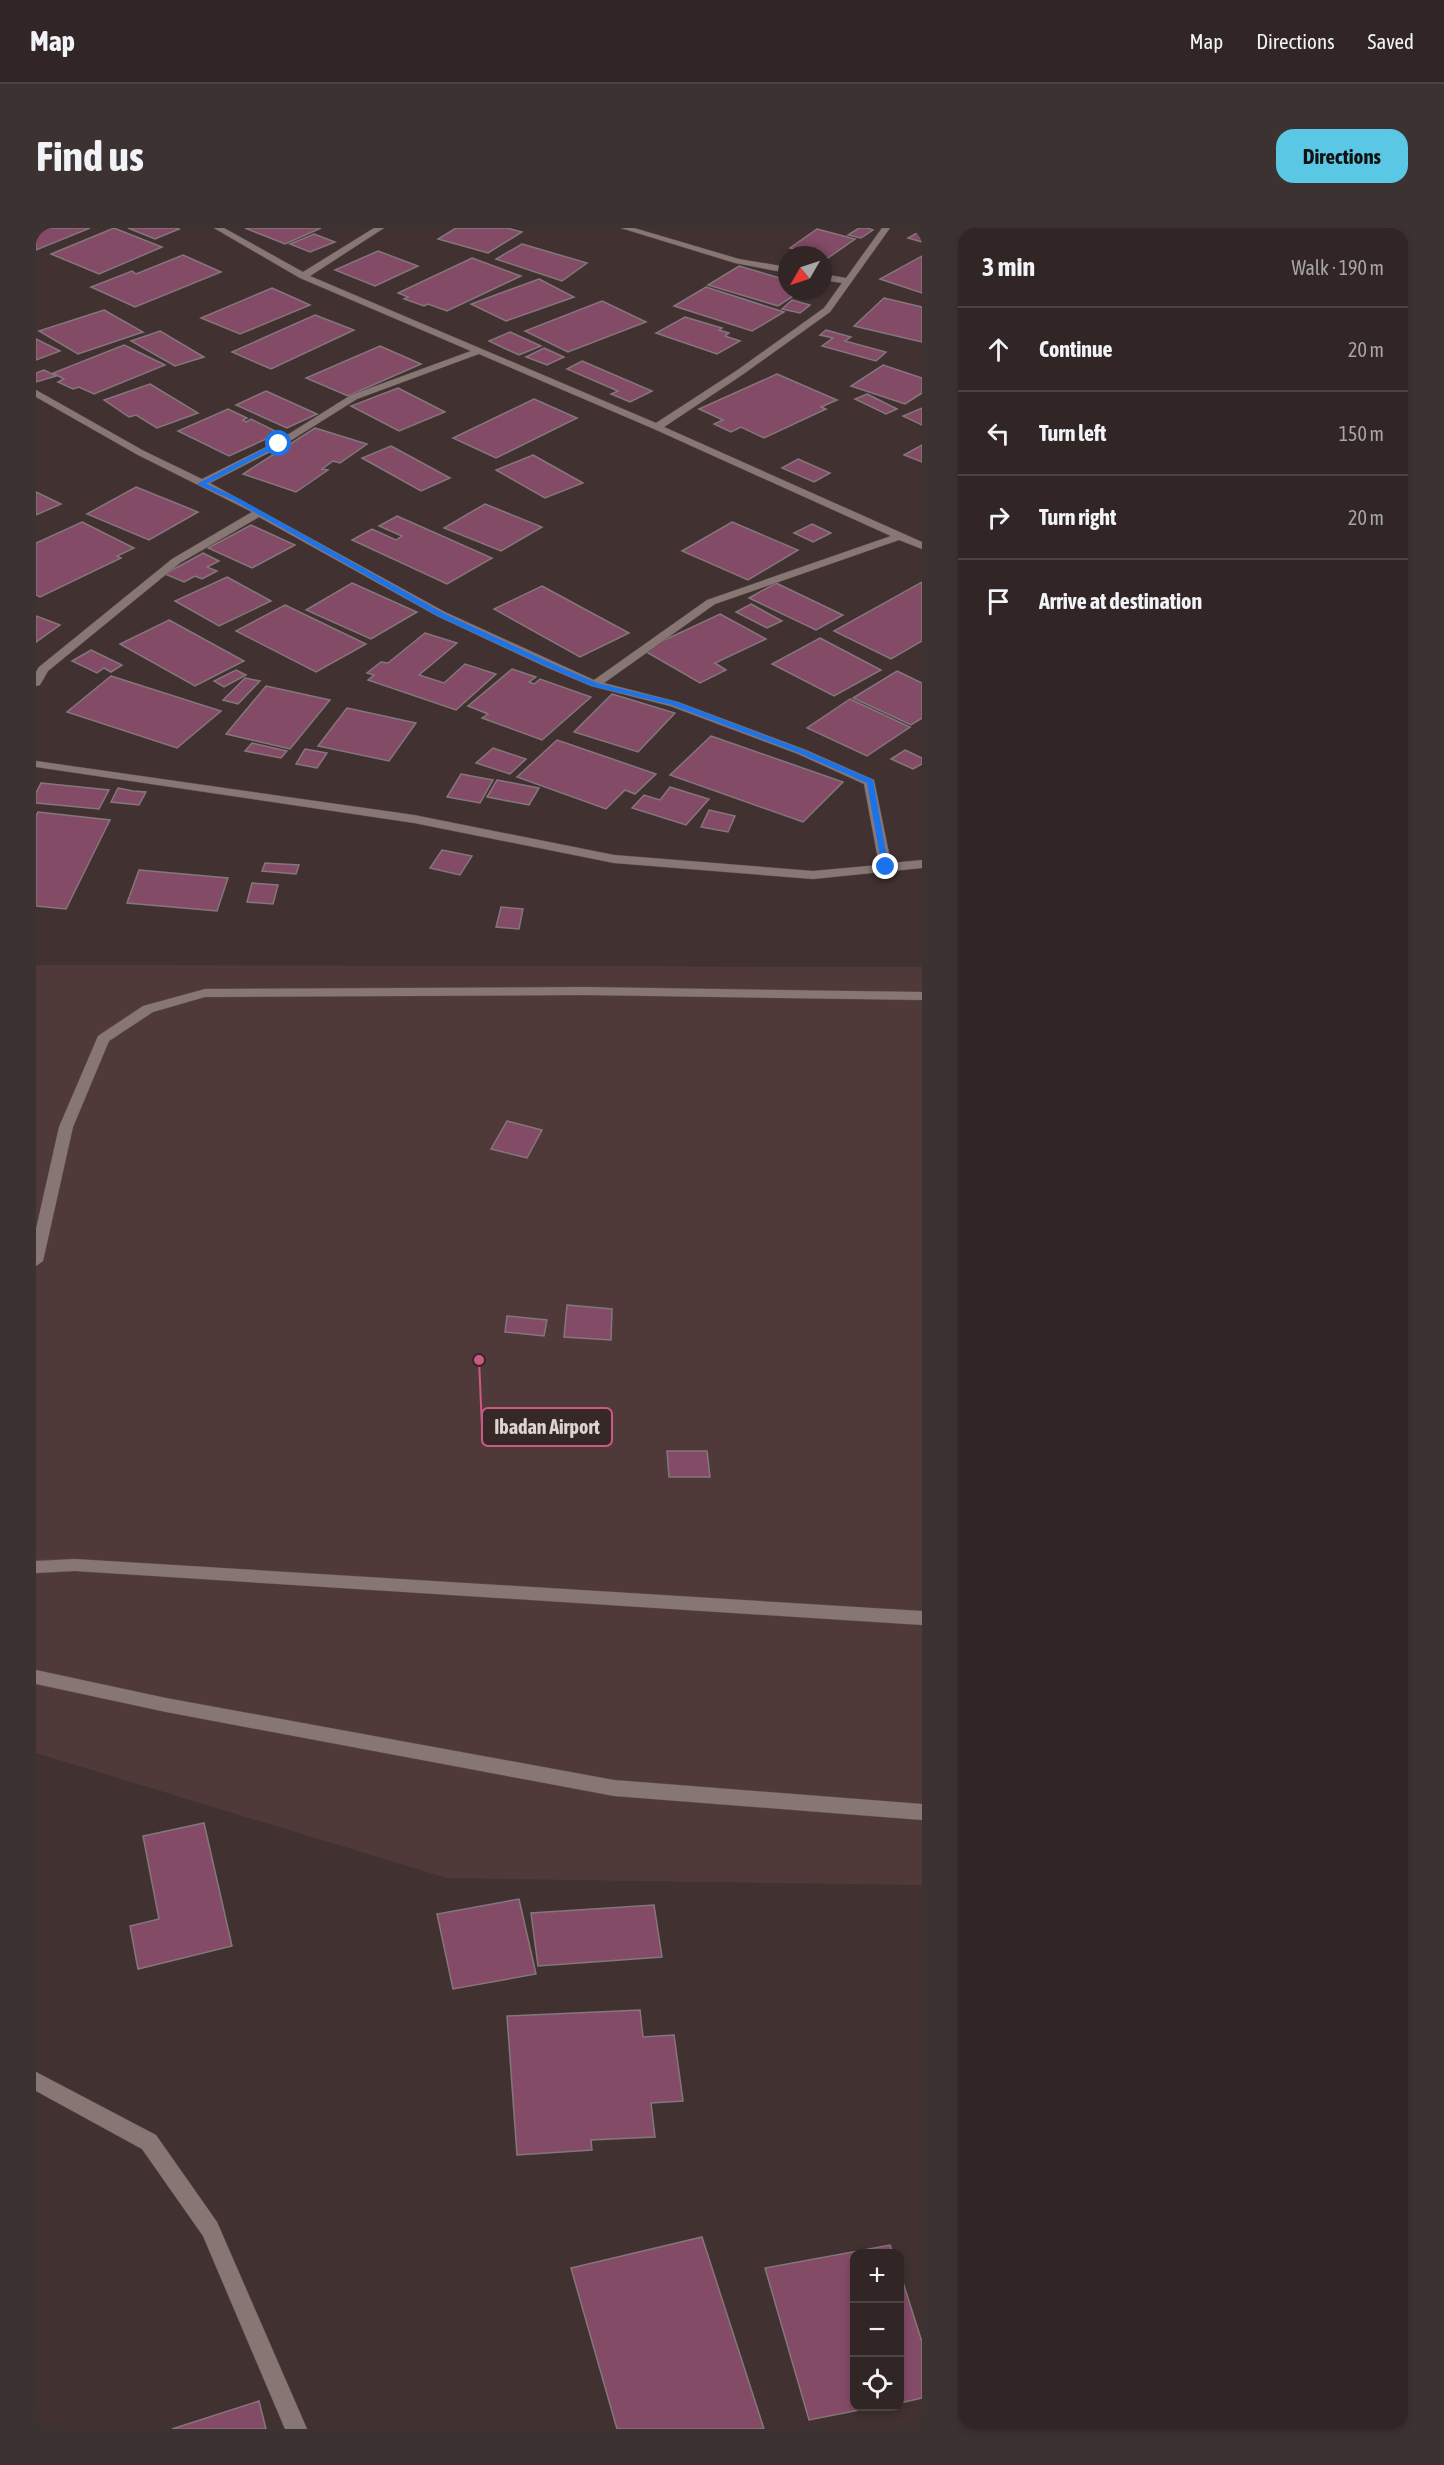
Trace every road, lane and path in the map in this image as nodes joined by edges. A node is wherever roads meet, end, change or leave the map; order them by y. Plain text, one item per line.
1 (218, 228) edge
2 (380, 228) edge
3 (625, 228) edge
4 (886, 228) edge
5 (778, 268) edge
6 (303, 276) junction
7 (832, 278) edge
8 (849, 281) junction
9 (477, 352) junction
10 (36, 393) edge
11 (657, 427) junction
12 (200, 484) junction
13 (258, 513) junction
14 (900, 536) junction
15 (922, 546) edge
16 (36, 683) edge
17 (595, 684) junction
18 (36, 764) edge
19 (922, 864) edge
20 (886, 867) junction
21 (922, 996) edge
22 (36, 1261) edge
23 (36, 1567) edge
24 (922, 1618) edge
25 (36, 1677) edge
26 (922, 1812) edge
27 (36, 2081) edge
28 (296, 2429) edge

1 - 6 street
2 - 6 street
3 - 5 street
4 - 8 street
6 - 9 street
7 - 8 street
8 - 11 street
9 - 11 street
9 - 12 street
10 - 12 street
11 - 14 street
12 - 13 street
13 - 16 street
13 - 17 street
14 - 15 street
14 - 17 street
17 - 20 street
18 - 20 street
19 - 20 street
21 - 22 street
23 - 24 street
25 - 26 street
27 - 28 street

